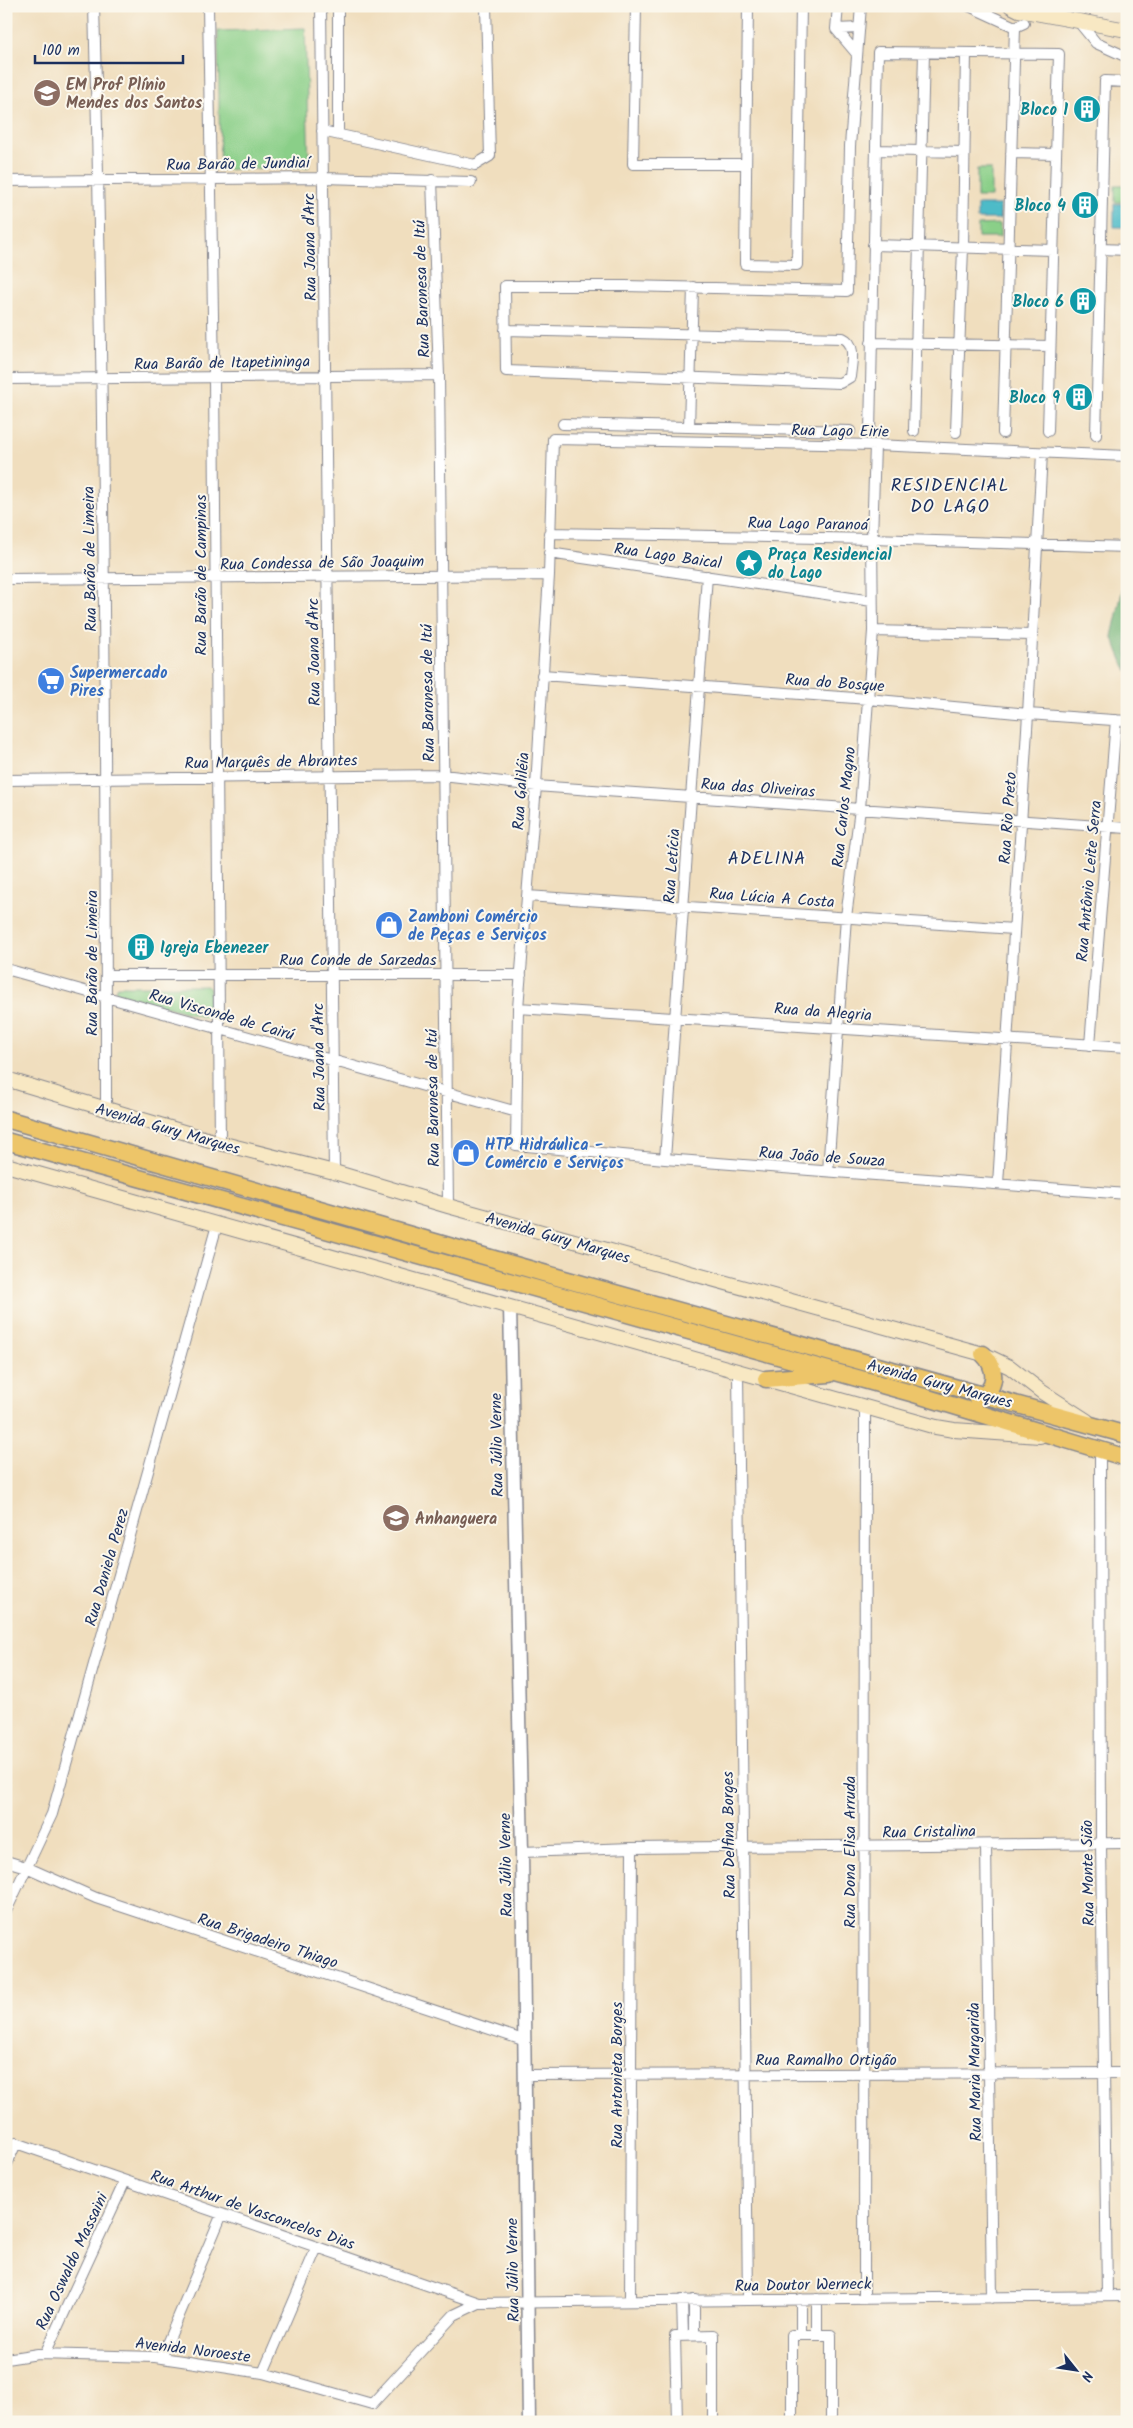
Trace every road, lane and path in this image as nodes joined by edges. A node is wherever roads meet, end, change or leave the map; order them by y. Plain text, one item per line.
1 (94, 6) edge
2 (208, 6) edge
3 (320, 6) edge
4 (338, 6) edge
5 (486, 6) edge
6 (636, 6) edge
7 (748, 6) edge
8 (801, 6) edge
9 (838, 6) edge
10 (861, 6) edge
11 (969, 6) edge
12 (1011, 6) edge
13 (1042, 10) edge
14 (1021, 20) junction
15 (1127, 20) edge
16 (1078, 21) junction
17 (859, 28) junction
18 (836, 29) junction
19 (1127, 30) edge
20 (924, 53) junction
21 (857, 54) junction
22 (966, 54) junction
23 (1016, 54) junction
24 (1127, 57) edge
25 (1127, 82) edge
26 (322, 131) junction
27 (338, 134) junction
28 (876, 150) junction
29 (922, 151) junction
30 (964, 152) junction
31 (1011, 153) junction
32 (1056, 154) junction
33 (746, 164) junction
34 (211, 178) junction
35 (323, 178) junction
36 (432, 180) junction
37 (6, 181) edge
38 (99, 181) junction
39 (471, 182) dead end
40 (873, 244) junction
41 (920, 246) junction
42 (963, 248) junction
43 (1101, 249) junction
44 (1009, 250) junction
45 (1053, 250) junction
46 (1127, 250) edge
47 (693, 287) junction
48 (505, 330) junction
49 (692, 335) junction
50 (872, 342) junction
51 (917, 344) junction
52 (959, 344) junction
53 (1006, 346) junction
54 (1050, 346) junction
55 (325, 375) junction
56 (439, 375) junction
57 (214, 378) junction
58 (6, 379) edge
59 (102, 379) junction
60 (690, 379) junction
61 (563, 424) dead end
62 (689, 427) junction
63 (850, 431) dead end
64 (914, 431) dead end
65 (1048, 431) dead end
66 (870, 432) dead end
67 (956, 432) dead end
68 (1003, 433) dead end
69 (1096, 435) dead end
70 (552, 439) joint
71 (875, 445) junction
72 (1042, 453) junction
73 (1127, 456) edge
74 (549, 533) junction
75 (872, 539) junction
76 (1037, 544) junction
77 (1127, 547) edge
78 (549, 553) junction
79 (549, 575) junction
80 (328, 576) junction
81 (441, 576) junction
82 (707, 576) junction
83 (104, 578) junction
84 (215, 578) junction
85 (6, 579) edge
86 (872, 601) junction
87 (873, 631) junction
88 (1033, 635) junction
89 (542, 675) junction
90 (699, 687) junction
91 (868, 698) junction
92 (1028, 714) junction
93 (1116, 720) junction
94 (1127, 721) edge
95 (443, 775) junction
96 (330, 776) junction
97 (106, 778) junction
98 (217, 778) junction
99 (6, 780) edge
100 (536, 786) junction
101 (691, 797) junction
102 (860, 809) junction
103 (1022, 820) junction
104 (1107, 827) junction
105 (1127, 828) edge
106 (527, 896) junction
107 (683, 906) junction
108 (846, 918) junction
109 (1014, 929) junction
110 (6, 969) edge
111 (219, 974) junction
112 (332, 974) junction
113 (445, 974) junction
114 (106, 975) junction
115 (521, 975) junction
116 (106, 997) junction
117 (518, 1008) junction
118 (675, 1016) junction
119 (838, 1028) junction
120 (219, 1029) junction
121 (1007, 1039) junction
122 (1090, 1045) junction
123 (1127, 1047) edge
124 (333, 1061) junction
125 (6, 1079) edge
126 (447, 1092) junction
127 (106, 1111) junction
128 (517, 1112) junction
129 (6, 1119) edge
130 (6, 1141) edge
131 (220, 1143) junction
132 (516, 1145) joint
133 (665, 1159) junction
134 (6, 1165) edge
135 (828, 1171) junction
136 (334, 1172) junction
137 (998, 1184) junction
138 (1127, 1194) edge
139 (448, 1206) junction
140 (217, 1225) junction
141 (510, 1307) junction
142 (983, 1354) junction
143 (738, 1371) junction
144 (840, 1373) junction
145 (766, 1379) junction
146 (911, 1393) junction
147 (985, 1395) junction
148 (865, 1406) junction
149 (1094, 1426) junction
150 (1127, 1435) edge
151 (1061, 1438) junction
152 (1100, 1450) junction
153 (1127, 1458) edge
154 (1101, 1844) junction
155 (1127, 1844) edge
156 (986, 1845) junction
157 (864, 1847) junction
158 (632, 1848) junction
159 (743, 1848) junction
160 (522, 1852) junction
161 (6, 1861) edge
162 (26, 1867) junction
163 (6, 1911) edge
164 (523, 2040) junction
165 (1105, 2073) junction
166 (1127, 2073) edge
167 (632, 2074) junction
168 (745, 2074) junction
169 (864, 2074) junction
170 (989, 2074) junction
171 (525, 2075) junction
172 (6, 2166) edge
173 (125, 2181) junction
174 (222, 2214) junction
175 (318, 2247) junction
176 (1107, 2296) junction
177 (1127, 2296) edge
178 (864, 2298) junction
179 (992, 2298) junction
180 (801, 2299) junction
181 (817, 2299) junction
182 (682, 2300) junction
183 (694, 2300) junction
184 (748, 2300) junction
185 (630, 2301) junction
186 (528, 2302) junction
187 (479, 2303) junction
188 (817, 2334) junction
189 (683, 2335) junction
190 (694, 2335) junction
191 (801, 2335) junction
192 (45, 2354) junction
193 (161, 2358) junction
194 (6, 2359) edge
195 (263, 2373) junction
196 (529, 2422) edge
197 (677, 2422) edge
198 (713, 2422) edge
199 (792, 2422) edge
200 (831, 2422) edge

1 - 38 street, Rua Barão de Limeira
2 - 34 street, Rua Barão de Campinas
3 - 26 street, Rua Joana d'Arc
4 - 27 street
5 - 27 street
6 - 33 street
7 - 33 street
8 - 33 street
9 - 18 street
10 - 17 street
11 - 14 street
12 - 14 main road
13 - 14 main road
13 - 16 main road
14 - 23 street
15 - 16 main road
16 - 19 main road
16 - 24 street
17 - 18 street
17 - 21 street
18 - 21 street
20 - 22 street
20 - 28 street
20 - 29 street
21 - 47 street
22 - 23 street
22 - 30 street
23 - 31 street
23 - 32 street
25 - 43 street
26 - 27 street
26 - 35 street, Rua Joana d'Arc
28 - 29 street
28 - 40 street
29 - 30 street
29 - 41 street
30 - 42 street
31 - 32 street
31 - 44 street
32 - 45 street
34 - 35 street, Rua Barão de Jundiaí
34 - 38 street, Rua Barão de Jundiaí
34 - 57 street, Rua Barão de Campinas
35 - 36 street, Rua Barão de Jundiaí
35 - 55 street, Rua Joana d'Arc
36 - 39 street, Rua Barão de Jundiaí
36 - 56 street, Rua Baronesa de Itú
37 - 38 street, Rua Barão de Jundiaí
38 - 59 street, Rua Barão de Limeira
40 - 41 street
40 - 50 street
41 - 42 street
41 - 51 street
42 - 44 street
42 - 52 street
43 - 46 street
43 - 69 street
44 - 45 street
44 - 53 street
45 - 54 street
47 - 48 street
47 - 49 street
48 - 49 street
48 - 60 street
49 - 60 street
49 - 60 street
50 - 51 street
50 - 66 street
51 - 52 street
51 - 64 street
52 - 53 street
52 - 67 street
53 - 54 street
53 - 68 street
54 - 65 street
55 - 56 street, Rua Barão de Itapetininga
55 - 57 street, Rua Barão de Itapetininga
55 - 80 street, Rua Joana d'Arc
56 - 81 street, Rua Baronesa de Itú
57 - 59 street, Rua Barão de Itapetininga
57 - 84 street, Rua Barão de Campinas
58 - 59 street, Rua Barão de Itapetininga
59 - 83 street, Rua Barão de Limeira
60 - 62 street
61 - 62 street
62 - 63 street
70 - 71 street, Rua Lago Eirie
70 - 74 street, Rua Galiléia
71 - 72 street, Rua Lago Eirie
71 - 75 street, Rua Carlos Magno
72 - 73 street, Rua Lago Eirie
72 - 76 street, Rua Rio Preto
74 - 75 street, Rua Lago Paranoá
74 - 78 street, Rua Galiléia
75 - 76 street, Rua Lago Paranoá
75 - 86 street, Rua Carlos Magno
76 - 77 street, Rua Lago Paranoá
76 - 88 street, Rua Rio Preto
78 - 79 street, Rua Galiléia
78 - 82 street, Rua Lago Baical
79 - 81 street, Rua Condessa de São Joaquim
79 - 89 street, Rua Galiléia
80 - 81 street, Rua Condessa de São Joaquim
80 - 84 street, Rua Condessa de São Joaquim
80 - 96 street, Rua Joana d'Arc
81 - 95 street, Rua Baronesa de Itú
82 - 86 street, Rua Lago Baical
82 - 90 street, Rua Letícia
83 - 84 street, Rua Condessa de São Joaquim
83 - 85 street, Rua Condessa de São Joaquim
83 - 97 street, Rua Barão de Limeira
84 - 98 street, Rua Barão de Campinas
86 - 87 street, Rua Carlos Magno
87 - 88 street
87 - 91 street, Rua Carlos Magno
88 - 92 street, Rua Rio Preto
89 - 90 street, Rua do Bosque
89 - 100 street, Rua Galiléia
90 - 91 street, Rua do Bosque
90 - 101 street, Rua Letícia
91 - 92 street, Rua do Bosque
91 - 102 street, Rua Carlos Magno
92 - 93 street, Rua do Bosque
92 - 103 street, Rua Rio Preto
93 - 94 street, Rua do Bosque
93 - 104 street, Rua Antônio Leite Serra
95 - 96 street, Rua Marquês de Abrantes
95 - 100 street, Rua Marquês de Abrantes
95 - 113 street, Rua Baronesa de Itú
96 - 98 street, Rua Marquês de Abrantes
96 - 112 street, Rua Joana d'Arc
97 - 98 street, Rua Marquês de Abrantes
97 - 99 street, Rua Marquês de Abrantes
97 - 114 street, Rua Barão de Limeira
98 - 111 street, Rua Barão de Campinas
100 - 101 street, Rua das Oliveiras
100 - 106 street, Rua Galiléia
101 - 102 street, Rua das Oliveiras
101 - 107 street, Rua Letícia
102 - 103 street, Rua das Oliveiras
102 - 108 street, Rua Carlos Magno
103 - 104 street, Rua das Oliveiras
103 - 109 street, Rua Rio Preto
104 - 105 street, Rua das Oliveiras
104 - 122 street, Rua Antônio Leite Serra
106 - 107 street, Rua Lúcia A Costa
106 - 115 street, Rua Galiléia
107 - 108 street, Rua Lúcia A Costa
107 - 118 street, Rua Letícia
108 - 109 street, Rua Lúcia A Costa
108 - 119 street, Rua Carlos Magno
109 - 121 street, Rua Rio Preto
110 - 116 street, Rua Visconde de Cairú
111 - 112 street, Rua Conde de Sarzedas
111 - 114 street, Rua Conde de Sarzedas
111 - 120 street, Rua Barão de Campinas
112 - 113 street, Rua Conde de Sarzedas
112 - 124 street, Rua Joana d'Arc
113 - 115 street, Rua Conde de Sarzedas
113 - 126 street, Rua Baronesa de Itú
114 - 116 street, Rua Barão de Limeira
115 - 117 street, Rua Galiléia
116 - 120 street, Rua Visconde de Cairú
116 - 127 street, Rua Barão de Limeira
117 - 118 street, Rua da Alegria
117 - 128 street, Rua Galiléia
118 - 119 street, Rua da Alegria
118 - 133 street, Rua Letícia
119 - 121 street, Rua da Alegria
119 - 135 street, Rua Carlos Magno
120 - 124 street, Rua Visconde de Cairú
120 - 131 street, Rua Barão de Campinas
121 - 122 street, Rua da Alegria
121 - 137 street, Rua Rio Preto
122 - 123 street, Rua da Alegria
124 - 126 street, Rua Visconde de Cairú
124 - 136 street, Rua Joana d'Arc
125 - 127 main road, Avenida Gury Marques
126 - 128 street, Rua Visconde de Cairú
126 - 139 street, Rua Baronesa de Itú
127 - 131 main road, Avenida Gury Marques
128 - 132 street, Rua Galiléia
129 - 147 main road, Avenida Gury Marques
130 - 144 main road, Avenida Gury Marques
131 - 136 main road, Avenida Gury Marques
132 - 133 street, Rua João de Souza
133 - 135 street, Rua João de Souza
134 - 140 main road, Avenida Gury Marques
135 - 137 street, Rua João de Souza
136 - 139 main road, Avenida Gury Marques
137 - 138 street, Rua João de Souza
139 - 142 main road, Avenida Gury Marques
140 - 141 main road, Avenida Gury Marques
140 - 162 street, Rua Daniela Perez
141 - 143 main road, Avenida Gury Marques
141 - 160 street, Rua Júlio Verne
142 - 147 main road
142 - 149 main road, Avenida Gury Marques
143 - 145 main road, Avenida Gury Marques
143 - 159 street, Rua Delfina Borges
144 - 145 main road
144 - 146 main road, Avenida Gury Marques
145 - 148 main road, Avenida Gury Marques
146 - 147 main road
146 - 151 main road, Avenida Gury Marques
147 - 149 main road, Avenida Gury Marques
148 - 151 main road, Avenida Gury Marques
148 - 157 street, Rua Dona Elisa Arruda
149 - 150 main road, Avenida Gury Marques
151 - 152 main road, Avenida Gury Marques
152 - 153 main road, Avenida Gury Marques
152 - 154 street, Rua Monte Sião
154 - 155 street, Rua Cristalina
154 - 156 street, Rua Cristalina
154 - 165 street, Rua Monte Sião
156 - 157 street, Rua Cristalina
156 - 170 street, Rua Maria Margarida
157 - 159 street, Rua Cristalina
157 - 169 street, Rua Dona Elisa Arruda
158 - 159 street, Rua Cristalina
158 - 160 street, Rua Cristalina
158 - 167 street, Rua Antonieta Borges
159 - 168 street, Rua Delfina Borges
160 - 164 street, Rua Júlio Verne
161 - 162 street, Rua Brigadeiro Thiago
162 - 163 street, Rua Daniela Perez
162 - 164 street, Rua Brigadeiro Thiago
164 - 171 street, Rua Júlio Verne
165 - 166 street, Rua Ramalho Ortigão
165 - 170 street, Rua Ramalho Ortigão
165 - 176 street, Rua Monte Sião
167 - 168 street, Rua Ramalho Ortigão
167 - 171 street, Rua Ramalho Ortigão
167 - 185 street, Rua Antonieta Borges
168 - 169 street, Rua Ramalho Ortigão
168 - 184 street, Rua Delfina Borges
169 - 170 street, Rua Ramalho Ortigão
169 - 178 street, Rua Dona Elisa Arruda
170 - 179 street, Rua Maria Margarida
171 - 186 street, Rua Júlio Verne
172 - 173 street, Rua Arthur de Vasconcelos Dias
173 - 174 street, Rua Arthur de Vasconcelos Dias
173 - 192 street, Rua Oswaldo Massaini
174 - 175 street, Rua Arthur de Vasconcelos Dias
174 - 193 street
175 - 187 street, Rua Arthur de Vasconcelos Dias
175 - 195 street
176 - 177 street, Rua Doutor Werneck
176 - 179 street, Rua Doutor Werneck
178 - 179 street, Rua Doutor Werneck
178 - 181 street, Rua Doutor Werneck
180 - 181 street, Rua Doutor Werneck
180 - 184 street, Rua Doutor Werneck
180 - 191 street
181 - 188 street
182 - 183 street, Rua Doutor Werneck
182 - 185 street, Rua Doutor Werneck
182 - 189 street
183 - 184 street, Rua Doutor Werneck
183 - 190 street
185 - 186 street, Rua Doutor Werneck
186 - 187 street, Rua Doutor Werneck
186 - 196 street, Rua Júlio Verne
187 - 195 street, Avenida Noroeste
188 - 191 street
188 - 200 street
189 - 190 street
189 - 197 street
190 - 198 street
191 - 199 street
192 - 193 street, Avenida Noroeste
192 - 194 street, Avenida Noroeste
193 - 195 street, Avenida Noroeste

